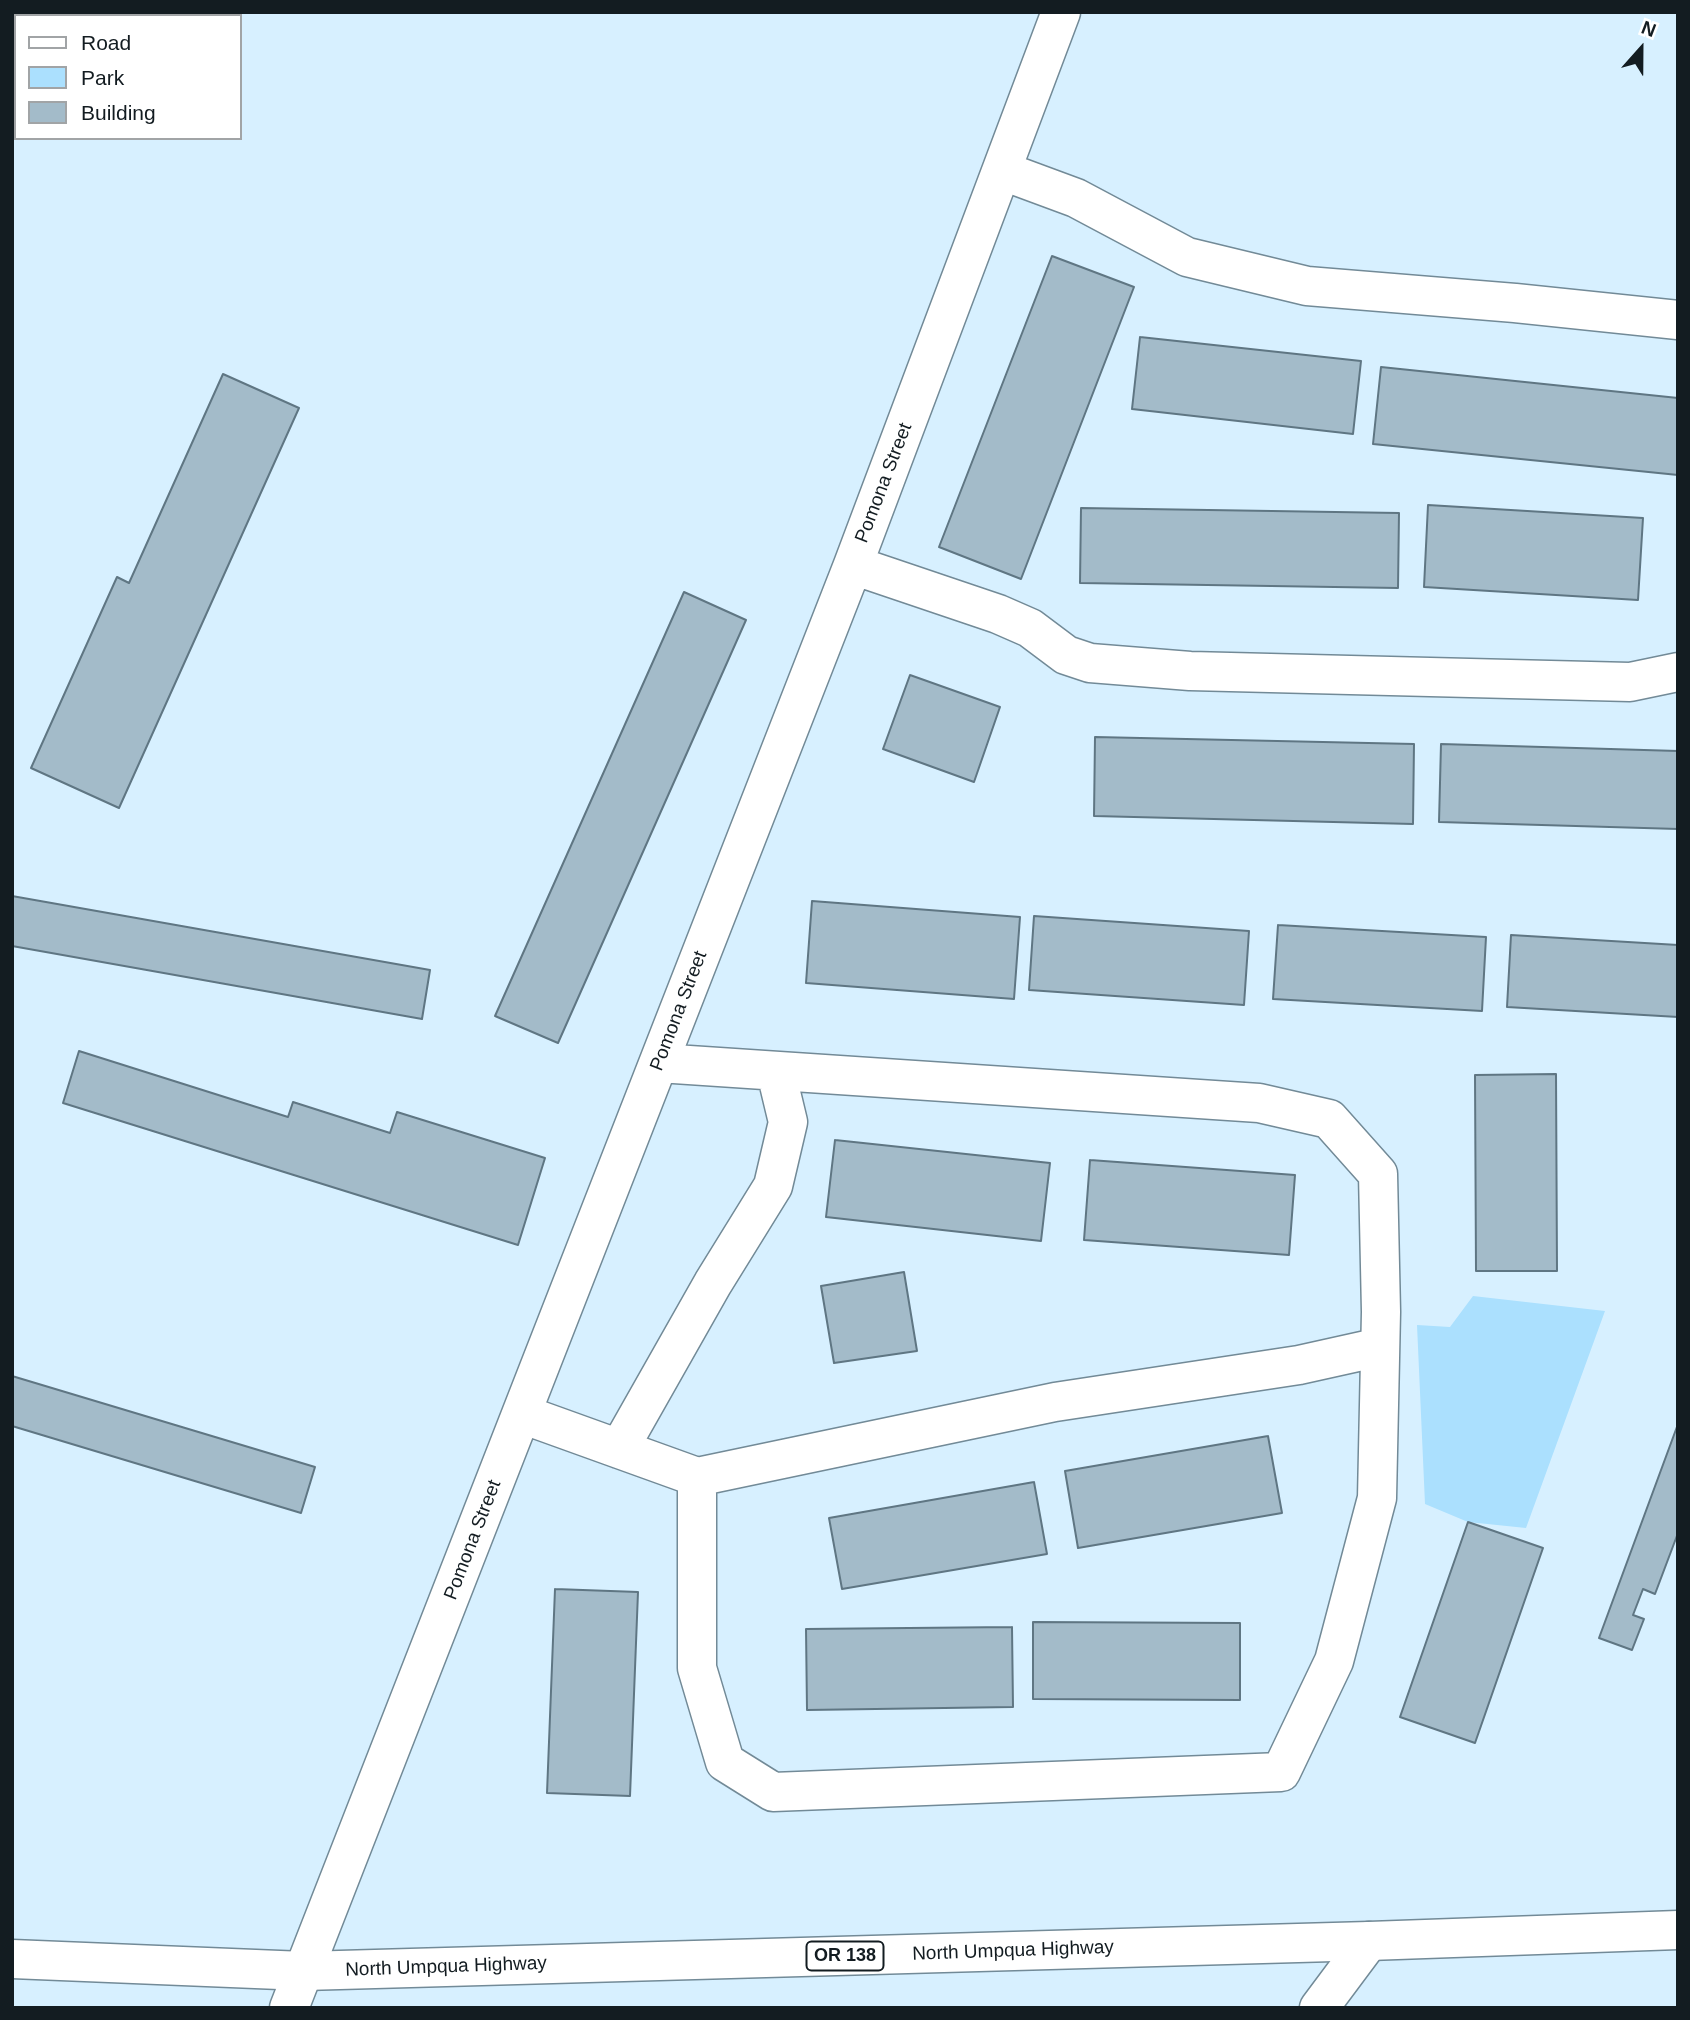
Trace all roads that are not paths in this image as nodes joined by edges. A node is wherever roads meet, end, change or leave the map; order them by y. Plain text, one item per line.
1 (1061, 12) edge
2 (1003, 171) junction
3 (1678, 320) edge
4 (853, 565) junction
5 (1678, 672) edge
6 (659, 1063) junction
7 (776, 1072) junction
8 (1380, 1347) junction
9 (522, 1414) junction
10 (619, 1449) junction
11 (697, 1478) junction
12 (1678, 1930) edge
13 (1369, 1941) junction
14 (12, 1959) edge
15 (304, 1971) junction
16 (289, 2008) edge
17 (1319, 2008) edge

1 - 2 street, Pomona Street
2 - 3 street
2 - 4 street, Pomona Street
4 - 5 street
4 - 6 street, Pomona Street
6 - 7 street
6 - 9 street, Pomona Street
7 - 8 street
7 - 10 street
8 - 11 street
8 - 11 street
9 - 10 street
9 - 15 street, Pomona Street
10 - 11 street
12 - 13 street, North Umpqua Highway / OR 138
13 - 15 street, North Umpqua Highway / OR 138
13 - 17 street
14 - 15 street, North Umpqua Highway / OR 138
15 - 16 street, Pomona Street

